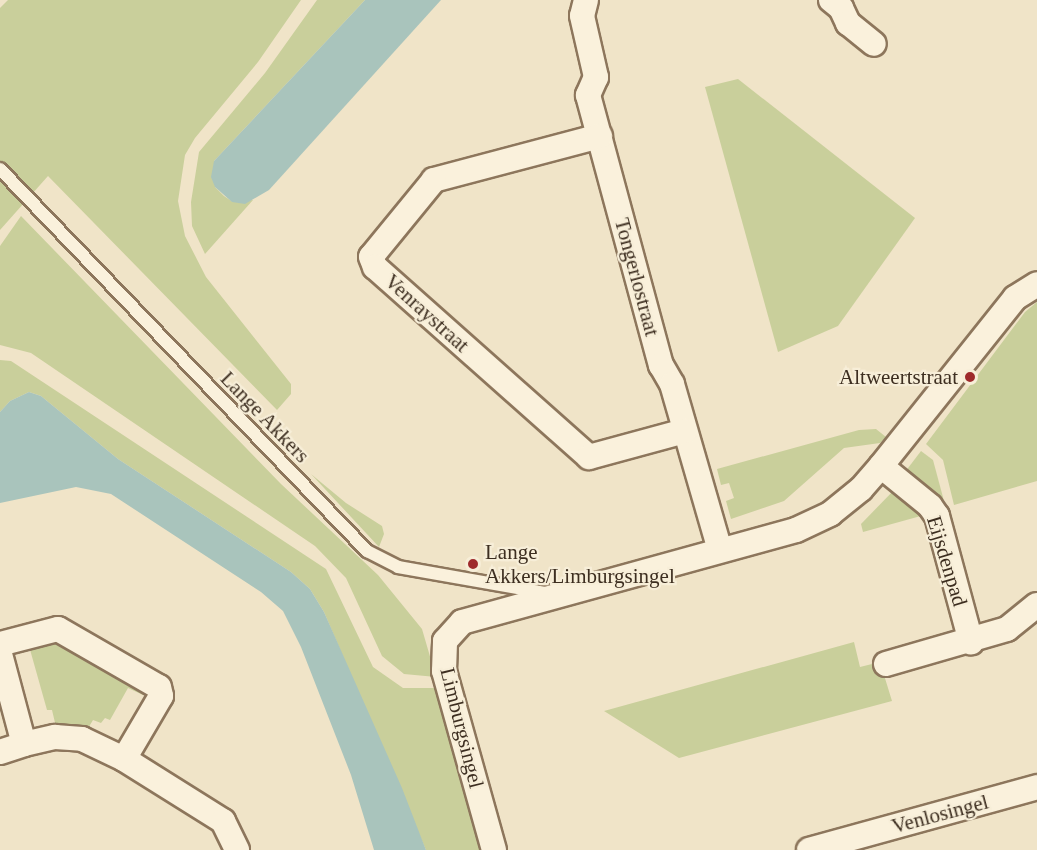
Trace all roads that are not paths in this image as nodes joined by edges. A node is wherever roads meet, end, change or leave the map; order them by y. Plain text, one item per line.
1 (585, 0) edge
2 (845, 3) edge
3 (874, 44) dead end
4 (600, 136) junction
5 (0, 169) edge
6 (1037, 285) edge
7 (685, 431) junction
8 (881, 466) junction
9 (720, 550) junction
10 (555, 595) junction
11 (1037, 605) edge
12 (971, 642) junction
13 (0, 644) edge
14 (0, 654) edge
15 (886, 664) dead end
16 (24, 744) junction
17 (0, 752) edge
18 (124, 759) junction
19 (1037, 787) edge
20 (237, 850) edge
21 (494, 850) edge
22 (809, 850) edge

1 - 4 street, Tongerlostraat
2 - 3 street
4 - 7 street, Tongerlostraat
4 - 7 street, Venraystraat
5 - 10 lane, Lange Akkers
6 - 8 street, Limburgsingel
7 - 9 street, Tongerlostraat
8 - 9 street, Limburgsingel
8 - 12 street, Eijsdenpad
9 - 10 street, Limburgsingel
10 - 21 street, Limburgsingel
11 - 12 street
12 - 15 street
13 - 18 street
14 - 16 street
16 - 17 street
16 - 18 street
18 - 20 street
19 - 22 street, Venlosingel

